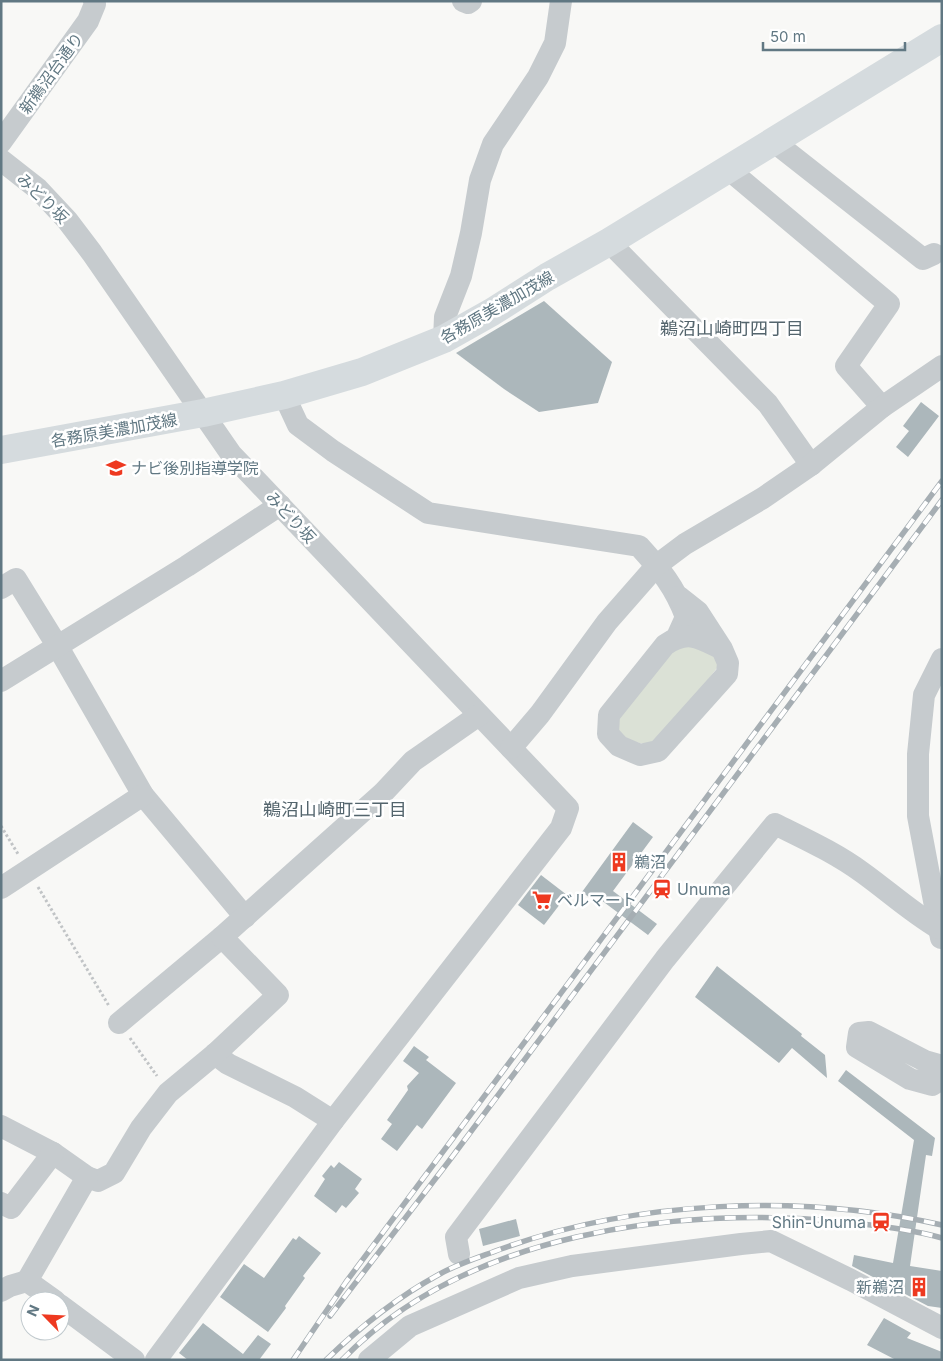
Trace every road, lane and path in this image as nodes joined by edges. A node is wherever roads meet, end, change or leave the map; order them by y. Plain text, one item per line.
1 (94, 1) edge
2 (463, 1) edge
3 (471, 1) edge
4 (561, 1) edge
5 (942, 38) edge
6 (1, 142) edge
7 (774, 142) junction
8 (1, 160) edge
9 (727, 168) junction
10 (609, 242) junction
11 (934, 254) dead end
12 (444, 339) junction
13 (942, 366) edge
14 (284, 395) junction
15 (882, 407) junction
16 (203, 413) junction
17 (1, 450) edge
18 (811, 465) junction
19 (280, 505) junction
20 (657, 566) junction
21 (1, 588) edge
22 (678, 596) junction
23 (678, 637) junction
24 (58, 647) junction
25 (722, 649) junction
26 (942, 659) edge
27 (1, 681) edge
28 (479, 715) junction
29 (511, 748) junction
30 (143, 795) junction
31 (1, 826) edge
32 (28, 871) junction
33 (1, 888) edge
34 (245, 917) junction
35 (940, 935) edge
36 (222, 938) junction
37 (119, 1023) junction
38 (216, 1054) junction
39 (942, 1066) edge
40 (942, 1079) edge
41 (168, 1093) junction
42 (3, 1121) edge
43 (333, 1121) junction
44 (53, 1152) junction
45 (87, 1177) junction
46 (1, 1203) edge
47 (459, 1254) dead end
48 (27, 1281) junction
49 (1, 1291) edge
50 (41, 1291) edge
51 (70, 1312) edge
52 (942, 1328) edge
53 (134, 1360) edge
54 (156, 1360) edge
55 (369, 1360) edge

1 - 6 street, 新鵜沼台通り
2 - 3 street
4 - 12 street
5 - 7 main road, 各務原美濃加茂線
7 - 9 main road, 各務原美濃加茂線
7 - 11 street
8 - 16 street, みどり坂
9 - 10 main road, 各務原美濃加茂線
9 - 15 street
10 - 12 main road, 各務原美濃加茂線
10 - 18 street
12 - 14 main road, 各務原美濃加茂線
13 - 15 street
14 - 16 main road, 各務原美濃加茂線
14 - 20 street
15 - 18 street
16 - 17 main road, 各務原美濃加茂線
16 - 19 street, みどり坂
18 - 20 street
19 - 24 street
19 - 28 street, みどり坂
20 - 22 street
20 - 29 street
21 - 24 street
22 - 23 street
22 - 25 street
23 - 25 street
23 - 25 street
24 - 27 street
24 - 30 street
26 - 35 street
28 - 29 street, みどり坂
28 - 34 street
29 - 43 street, みどり坂
30 - 32 street
30 - 34 street
31 - 32 path
32 - 33 street
32 - 37 path
34 - 36 street
35 - 47 street
36 - 37 street
36 - 38 street
37 - 41 path
38 - 41 street
38 - 43 street
39 - 40 street
41 - 45 street
42 - 44 street
43 - 54 street
44 - 45 street
44 - 46 street
45 - 48 street
48 - 49 street
48 - 50 street
51 - 53 street
52 - 55 street

